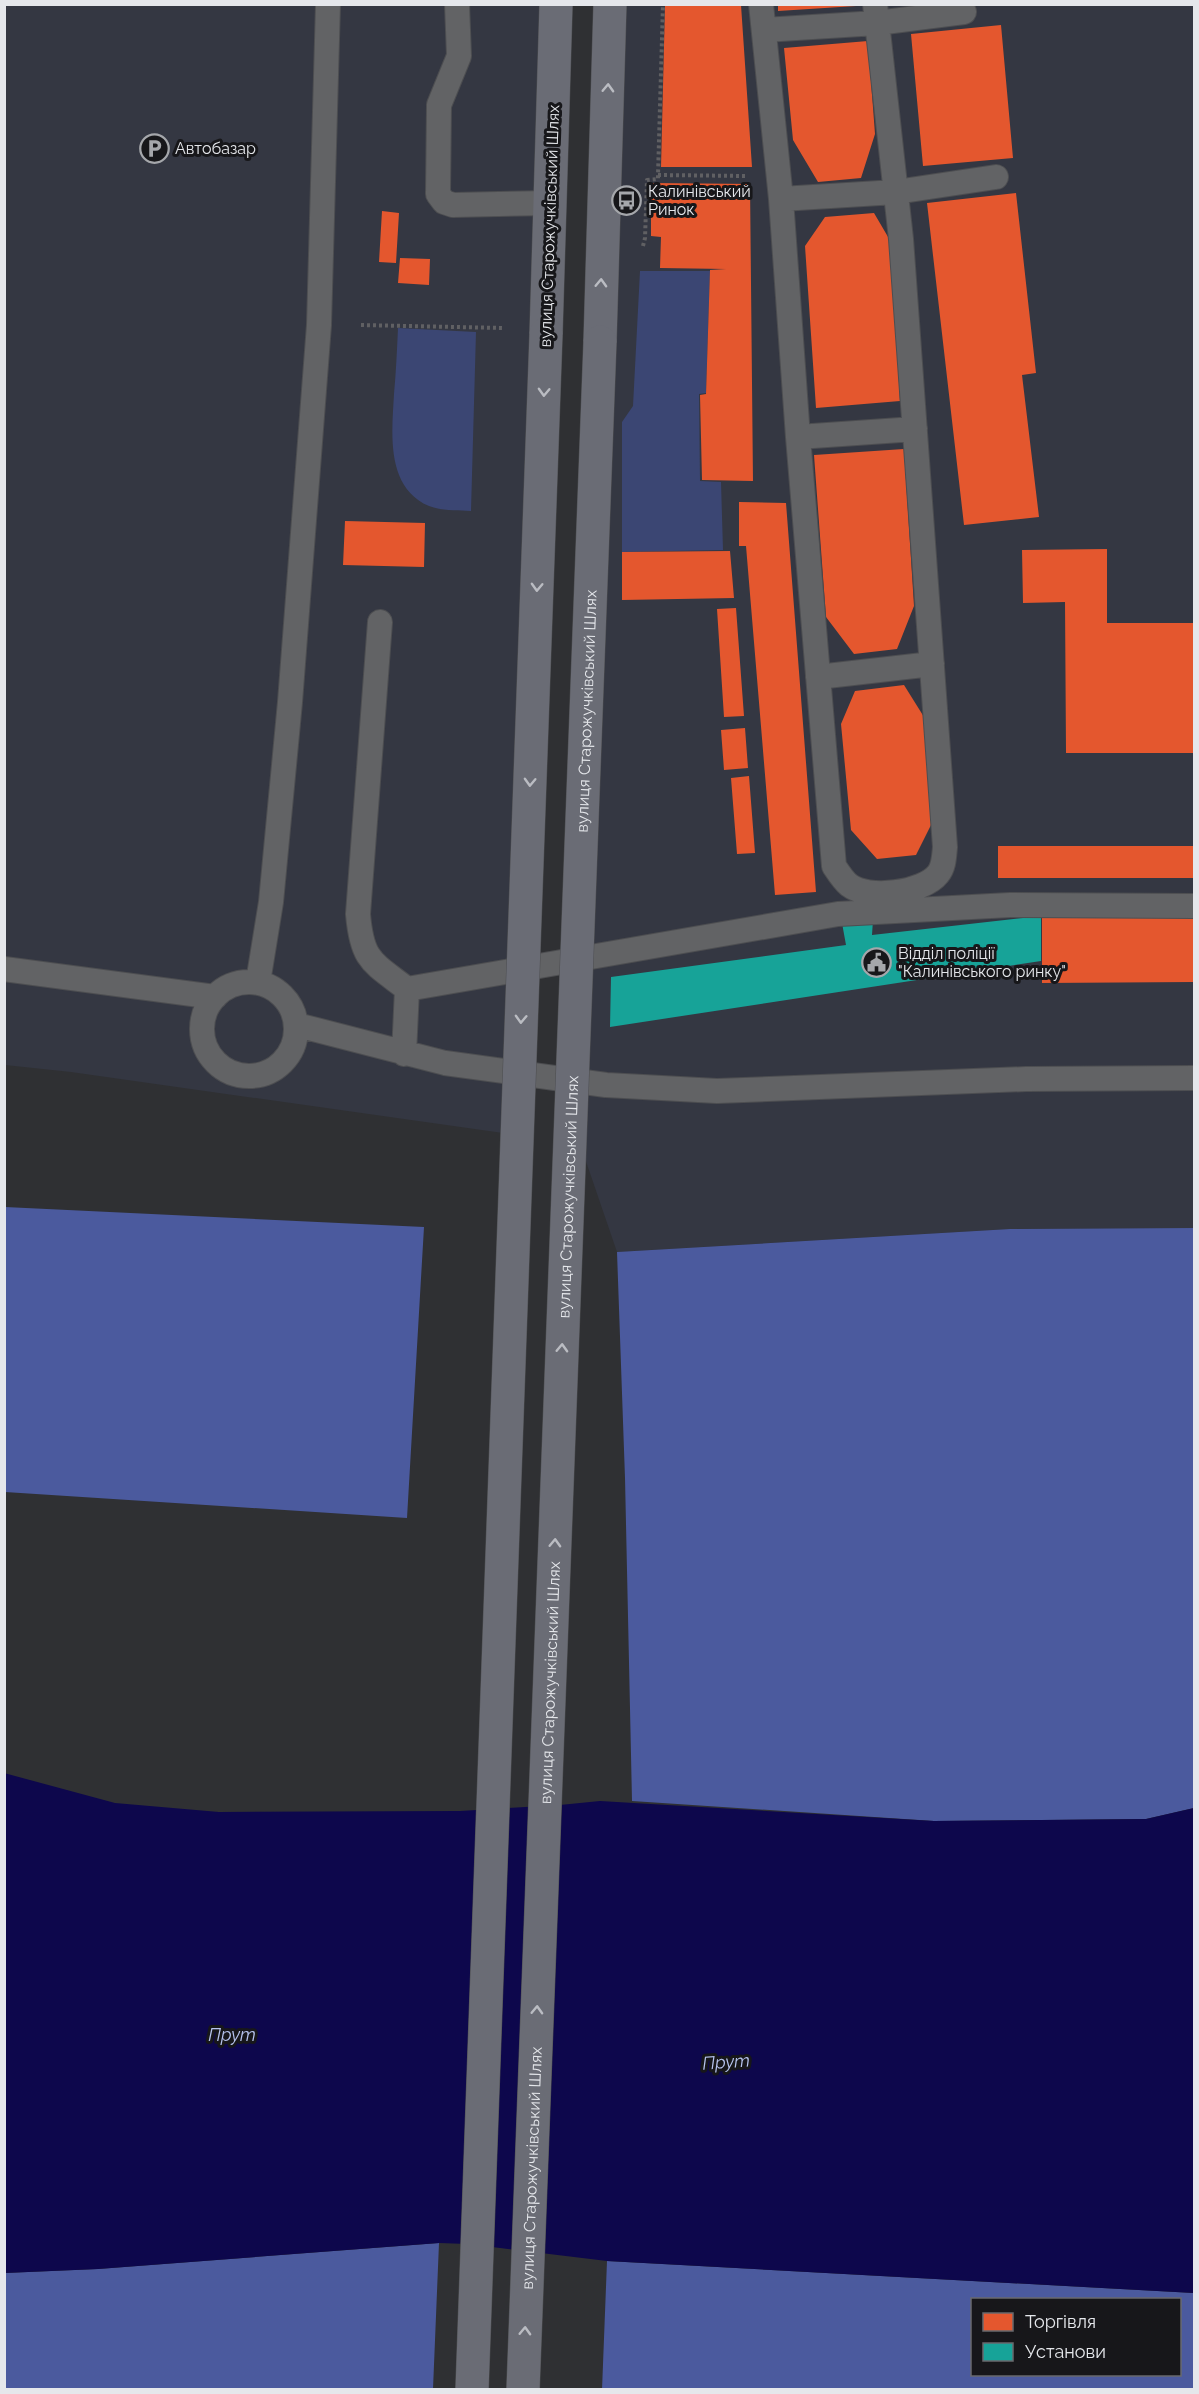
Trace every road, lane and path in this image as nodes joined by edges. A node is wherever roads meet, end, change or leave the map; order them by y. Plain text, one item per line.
1 (328, 4) edge
2 (457, 4) edge
3 (556, 4) edge
4 (610, 4) edge
5 (761, 4) edge
6 (964, 12) dead end
7 (876, 14) edge
8 (764, 30) junction
9 (658, 175) dead end
10 (996, 177) dead end
11 (780, 188) junction
12 (896, 192) junction
13 (550, 203) junction
14 (361, 325) dead end
15 (502, 328) dead end
16 (915, 429) junction
17 (798, 437) junction
18 (380, 622) dead end
19 (932, 664) junction
20 (818, 677) junction
21 (945, 847) junction
22 (1194, 906) edge
23 (969, 907) junction
24 (4, 969) edge
25 (258, 982) junction
26 (407, 989) junction
27 (215, 997) junction
28 (297, 1026) junction
29 (404, 1054) junction
30 (1194, 1078) edge
31 (472, 2390) edge
32 (523, 2390) edge

1 - 25 lane
2 - 13 lane
3 - 13 main road, вулиця Старожучківський Шлях
32 -> 4 main road, вулиця Старожучківський Шлях, bridge
5 - 8 lane
6 - 7 lane
7 - 8 lane
7 - 12 lane
8 - 11 lane
9 - 11 path
10 - 12 lane
11 - 12 lane
11 - 17 lane
12 - 16 lane
13 -> 31 main road, вулиця Старожучківський Шлях, bridge
14 - 15 path
16 - 17 lane
16 - 19 lane
17 - 20 lane
18 - 26 lane
19 - 20 lane
19 - 21 lane
20 - 21 lane
21 - 23 lane
22 - 23 lane
23 - 26 lane
24 - 27 lane
25 - 27 lane
25 - 28 lane
26 - 29 lane
27 - 28 lane
28 - 29 lane
29 - 30 lane

